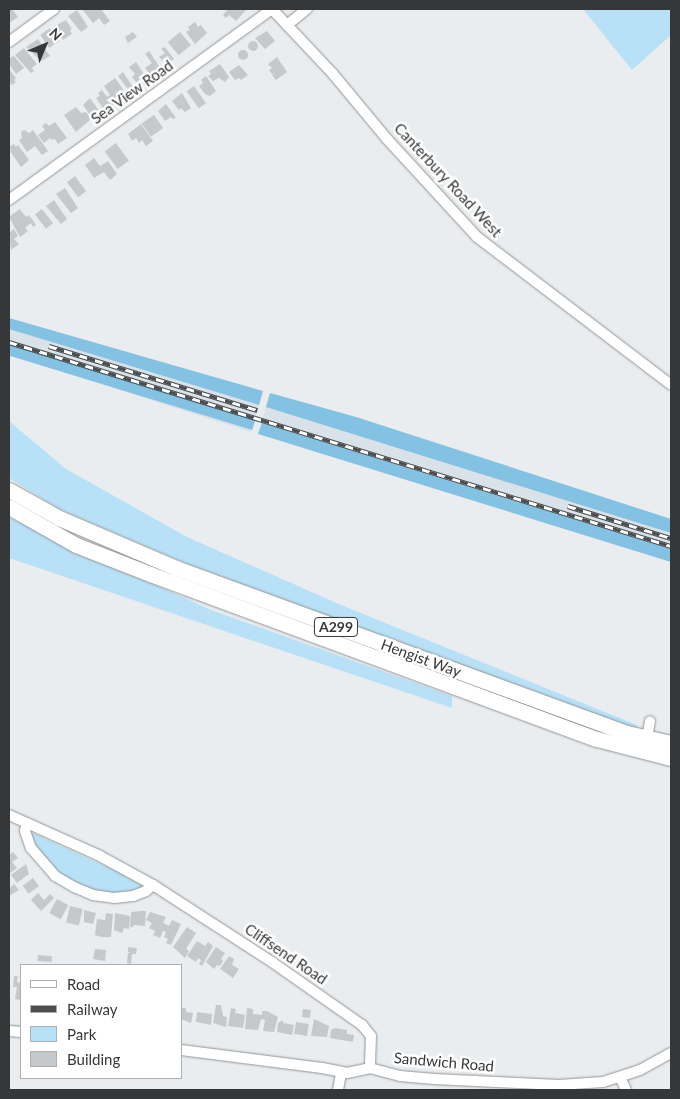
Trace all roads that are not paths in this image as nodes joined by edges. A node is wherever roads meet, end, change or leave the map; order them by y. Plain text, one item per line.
1 (54, 9) edge
2 (272, 9) edge
3 (307, 9) edge
4 (287, 25) junction
5 (9, 42) edge
6 (9, 200) edge
7 (671, 385) edge
8 (9, 490) edge
9 (9, 507) edge
10 (650, 721) dead end
11 (647, 738) junction
12 (671, 743) edge
13 (671, 758) edge
14 (9, 814) edge
15 (26, 822) junction
16 (153, 884) junction
17 (182, 1050) edge
18 (671, 1053) edge
19 (370, 1068) junction
20 (341, 1072) junction
21 (620, 1077) junction
22 (338, 1090) edge
23 (626, 1090) edge

1 - 5 street
2 - 4 street, Canterbury Road West
2 - 6 street, Sea View Road
3 - 4 street
4 - 7 street, Canterbury Road West
8 - 11 highway, Hengist Way / A299
9 - 13 highway, Hengist Way / A299
10 - 11 street
11 - 12 highway, Hengist Way / A299
14 - 15 street, Cliffsend Road
15 - 16 street, Cliffsend Road
15 - 16 street
16 - 19 street, Cliffsend Road
17 - 20 street, Sandwich Road
18 - 21 street, Sandwich Road
19 - 20 street, Sandwich Road
19 - 21 street, Sandwich Road
20 - 22 street
21 - 23 street

